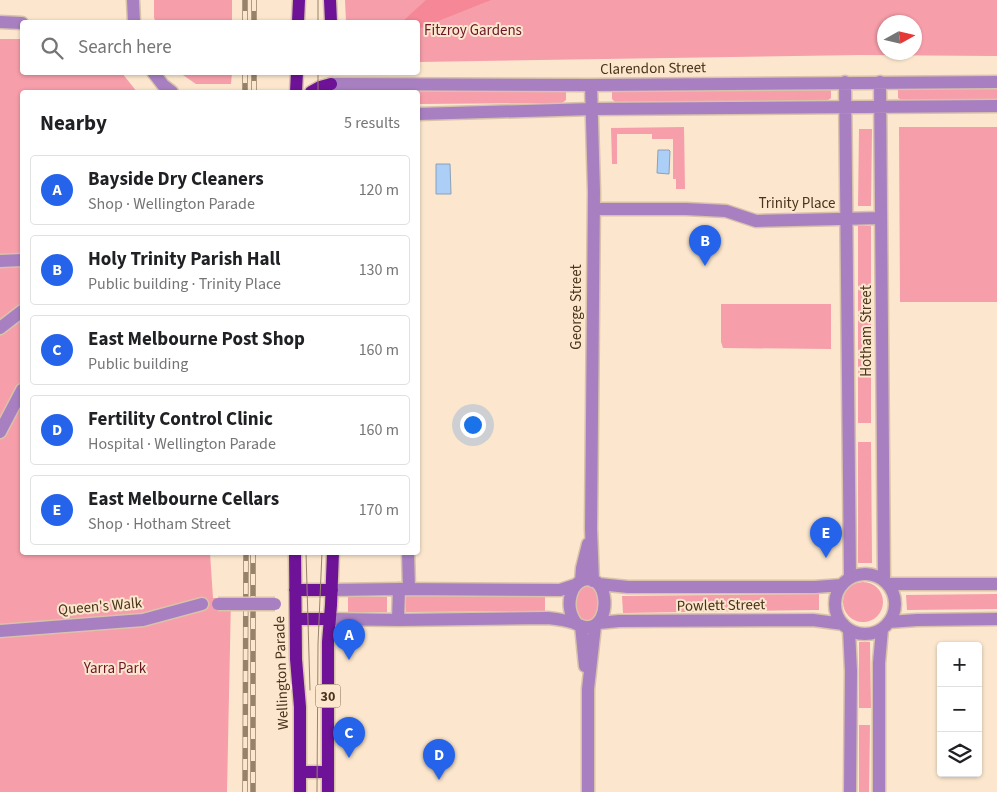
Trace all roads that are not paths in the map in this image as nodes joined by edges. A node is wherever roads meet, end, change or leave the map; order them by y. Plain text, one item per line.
1 (133, 0) edge
2 (299, 0) edge
3 (330, 0) edge
4 (134, 20) edge
5 (298, 20) edge
6 (331, 20) edge
7 (0, 22) edge
8 (20, 23) edge
9 (155, 75) edge
10 (296, 75) edge
11 (845, 82) junction
12 (880, 82) junction
13 (997, 82) edge
14 (331, 83) edge
15 (591, 85) junction
16 (169, 90) edge
17 (296, 90) edge
18 (315, 90) edge
19 (845, 106) junction
20 (997, 106) edge
21 (880, 107) junction
22 (592, 109) junction
23 (420, 114) edge
24 (594, 209) junction
25 (881, 218) junction
26 (846, 219) junction
27 (20, 260) edge
28 (0, 261) edge
29 (20, 313) edge
30 (0, 328) edge
31 (20, 394) edge
32 (0, 432) edge
33 (295, 555) edge
34 (333, 555) edge
35 (408, 555) edge
36 (846, 582) junction
37 (886, 582) junction
38 (587, 583) junction
39 (997, 584) edge
40 (404, 589) junction
41 (296, 590) junction
42 (332, 590) junction
43 (202, 604) dead end
44 (218, 604) dead end
45 (279, 604) dead end
46 (296, 619) junction
47 (330, 619) junction
48 (997, 619) edge
49 (398, 620) junction
50 (597, 624) junction
51 (578, 625) junction
52 (886, 626) junction
53 (846, 627) junction
54 (0, 630) edge
55 (588, 689) junction
56 (300, 772) junction
57 (327, 772) junction
58 (300, 792) edge
59 (328, 792) edge
60 (588, 792) edge
61 (850, 792) edge
62 (879, 792) edge

1 - 4 street
2 - 5 main road
3 - 6 main road
7 - 8 street
9 - 16 street
10 - 17 main road
11 - 12 street, Clarendon Street
11 - 15 street, Clarendon Street
11 - 19 street, Hotham Street
12 - 13 street, Clarendon Street
12 - 21 street, Hotham Street
14 - 15 street, Clarendon Street
14 - 18 main road, Clarendon Street
15 - 22 street, George Street
19 - 21 street
19 - 22 street
19 - 26 street, Hotham Street
20 - 21 street
21 - 25 street, Hotham Street
22 - 23 street
22 - 24 street, George Street
24 - 26 street, Trinity Place
24 - 38 street, George Street
25 - 26 street, Trinity Place
25 - 37 street, Hotham Street
26 - 36 street, Hotham Street
27 - 28 street
29 - 30 street
31 - 32 street
33 - 41 main road, Wellington Parade / 30
34 - 42 main road, 30
35 - 40 street
36 - 37 street
36 - 38 street, Powlett Street
36 - 53 street
37 - 39 street
37 - 52 street
38 - 40 street, Powlett Street
38 - 50 street
38 - 51 street
40 - 42 street, Powlett Street
40 - 49 street
41 - 42 main road, Powlett Street
41 - 46 main road, Wellington Parade / 30
42 - 47 main road, 30
43 - 54 street, Queen's Walk
44 - 45 street, bridge
46 - 47 main road
46 - 56 main road, Wellington Parade / 30
47 - 49 street
47 - 57 main road, 30
48 - 52 street
49 - 51 street
50 - 51 street
50 - 53 street, Powlett Street
50 - 55 street
51 - 55 street
52 - 53 street
52 - 62 street
53 - 61 street
55 - 60 street
56 - 57 main road
56 - 58 main road, Wellington Parade / 30
57 - 59 main road, 30

